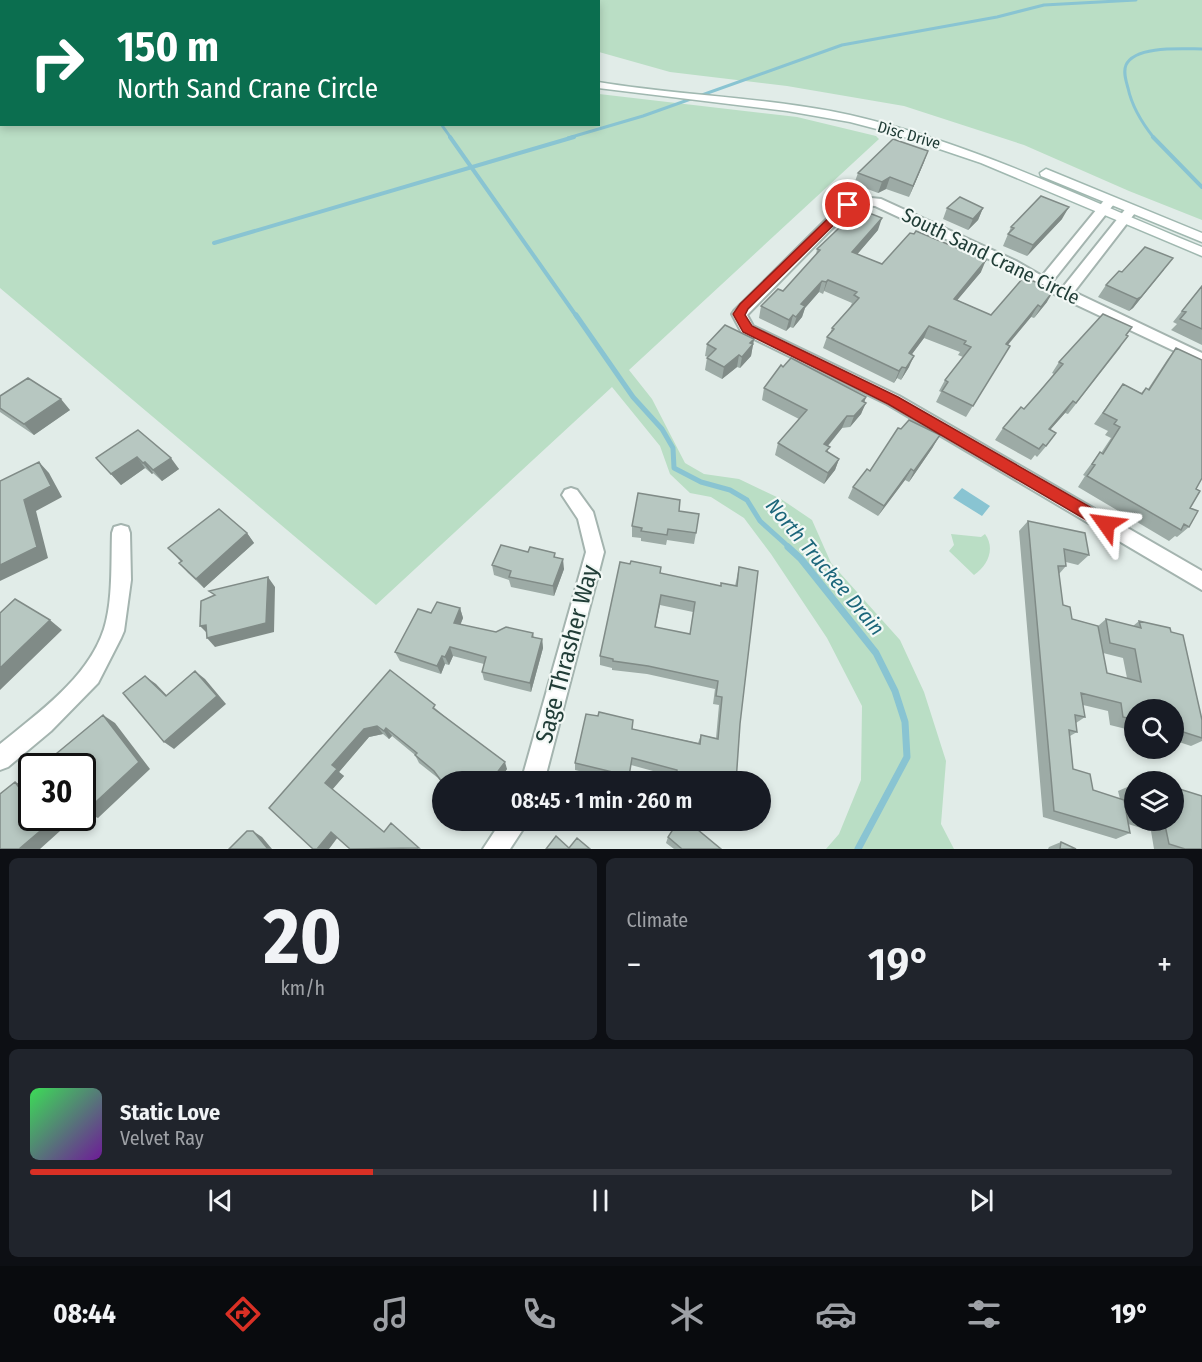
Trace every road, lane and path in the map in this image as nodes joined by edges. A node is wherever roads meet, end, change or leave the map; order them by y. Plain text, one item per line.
1 (600, 75) edge
2 (600, 85) edge
3 (1106, 206) junction
4 (1127, 215) junction
5 (1202, 238) edge
6 (1202, 252) edge
7 (1044, 283) junction
8 (1065, 294) junction
9 (1202, 359) edge
10 (571, 495) dead end
11 (121, 532) dead end
12 (1202, 580) edge
13 (0, 759) edge
14 (535, 771) edge
15 (509, 831) edge
16 (495, 849) edge

1 - 3 main road, Disc Drive
2 - 3 main road, Disc Drive
3 - 4 main road, Disc Drive
3 - 7 street
4 - 5 main road, Disc Drive
4 - 6 main road, Disc Drive
4 - 8 street
7 - 8 street, South Sand Crane Circle
7 - 12 street, South Sand Crane Circle
8 - 9 street, South Sand Crane Circle
10 - 14 street, Sage Thrasher Way
11 - 13 street
15 - 16 street

